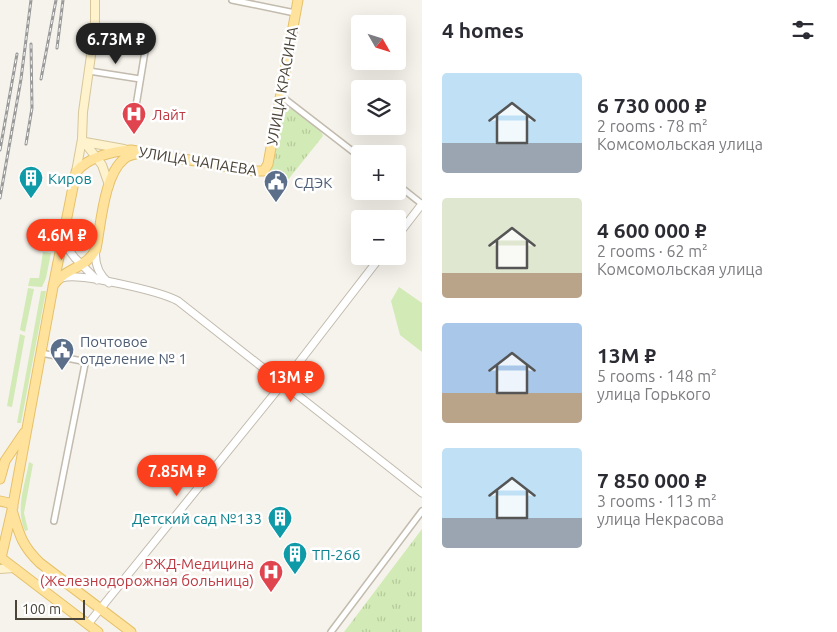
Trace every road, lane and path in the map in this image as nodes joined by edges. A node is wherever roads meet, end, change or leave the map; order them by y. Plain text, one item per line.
1 (96, 0) edge
2 (232, 0) edge
3 (298, 0) edge
4 (296, 13) junction
5 (148, 32) dead end
6 (89, 71) junction
7 (140, 79) junction
8 (281, 96) junction
9 (135, 112) dead end
10 (84, 140) junction
11 (131, 150) junction
12 (351, 150) edge
13 (146, 152) junction
14 (98, 158) junction
15 (264, 171) joint
16 (76, 172) junction
17 (109, 185) junction
18 (406, 191) edge
19 (422, 204) edge
20 (406, 225) edge
21 (62, 242) junction
22 (96, 249) junction
23 (81, 265) junction
24 (373, 265) edge
25 (98, 280) junction
26 (110, 283) junction
27 (54, 284) junction
28 (41, 352) junction
29 (283, 383) junction
30 (27, 429) junction
31 (5, 461) junction
32 (20, 467) junction
33 (0, 479) edge
34 (422, 493) edge
35 (0, 501) edge
36 (13, 509) junction
37 (422, 511) edge
38 (54, 521) dead end
39 (4, 528) edge
40 (0, 559) edge
41 (14, 568) junction
42 (0, 569) edge
43 (100, 608) junction
44 (88, 624) junction
45 (98, 632) edge
46 (131, 632) edge
47 (331, 632) edge

1 - 6 main road
2 - 4 street
3 - 4 main road, УЛИЦА КРАСИНА
4 - 8 main road, УЛИЦА КРАСИНА
5 - 7 street
6 - 7 street
6 - 10 main road
7 - 9 street
8 - 12 street
8 - 15 main road, УЛИЦА КРАСИНА
10 - 11 main road, УЛИЦА ЧАПАЕВА
10 - 14 main road
10 - 16 main road
11 - 13 main road, УЛИЦА ЧАПАЕВА
11 - 14 main road, УЛИЦА ЧАПАЕВА
13 - 15 main road, УЛИЦА ЧАПАЕВА
13 - 17 main road
14 - 16 main road, УЛИЦА ЧАПАЕВА
14 - 17 main road
16 - 21 main road
17 - 22 main road
18 - 19 street
19 - 20 street
21 - 23 street
21 - 27 main road
22 - 23 main road
22 - 26 street
23 - 25 street
23 - 27 main road
24 - 29 street
25 - 26 street
25 - 27 street
26 - 29 street
27 - 28 main road
28 - 30 main road
28 - 38 street
29 - 34 street
29 - 43 street
30 - 31 main road
30 - 32 main road
31 - 32 main road
31 - 33 main road
32 - 36 main road
35 - 36 main road
36 - 39 main road
36 - 43 main road
37 - 47 street
39 - 40 main road
40 - 41 main road
41 - 42 main road
41 - 44 main road
43 - 44 street
43 - 46 main road
44 - 45 main road

